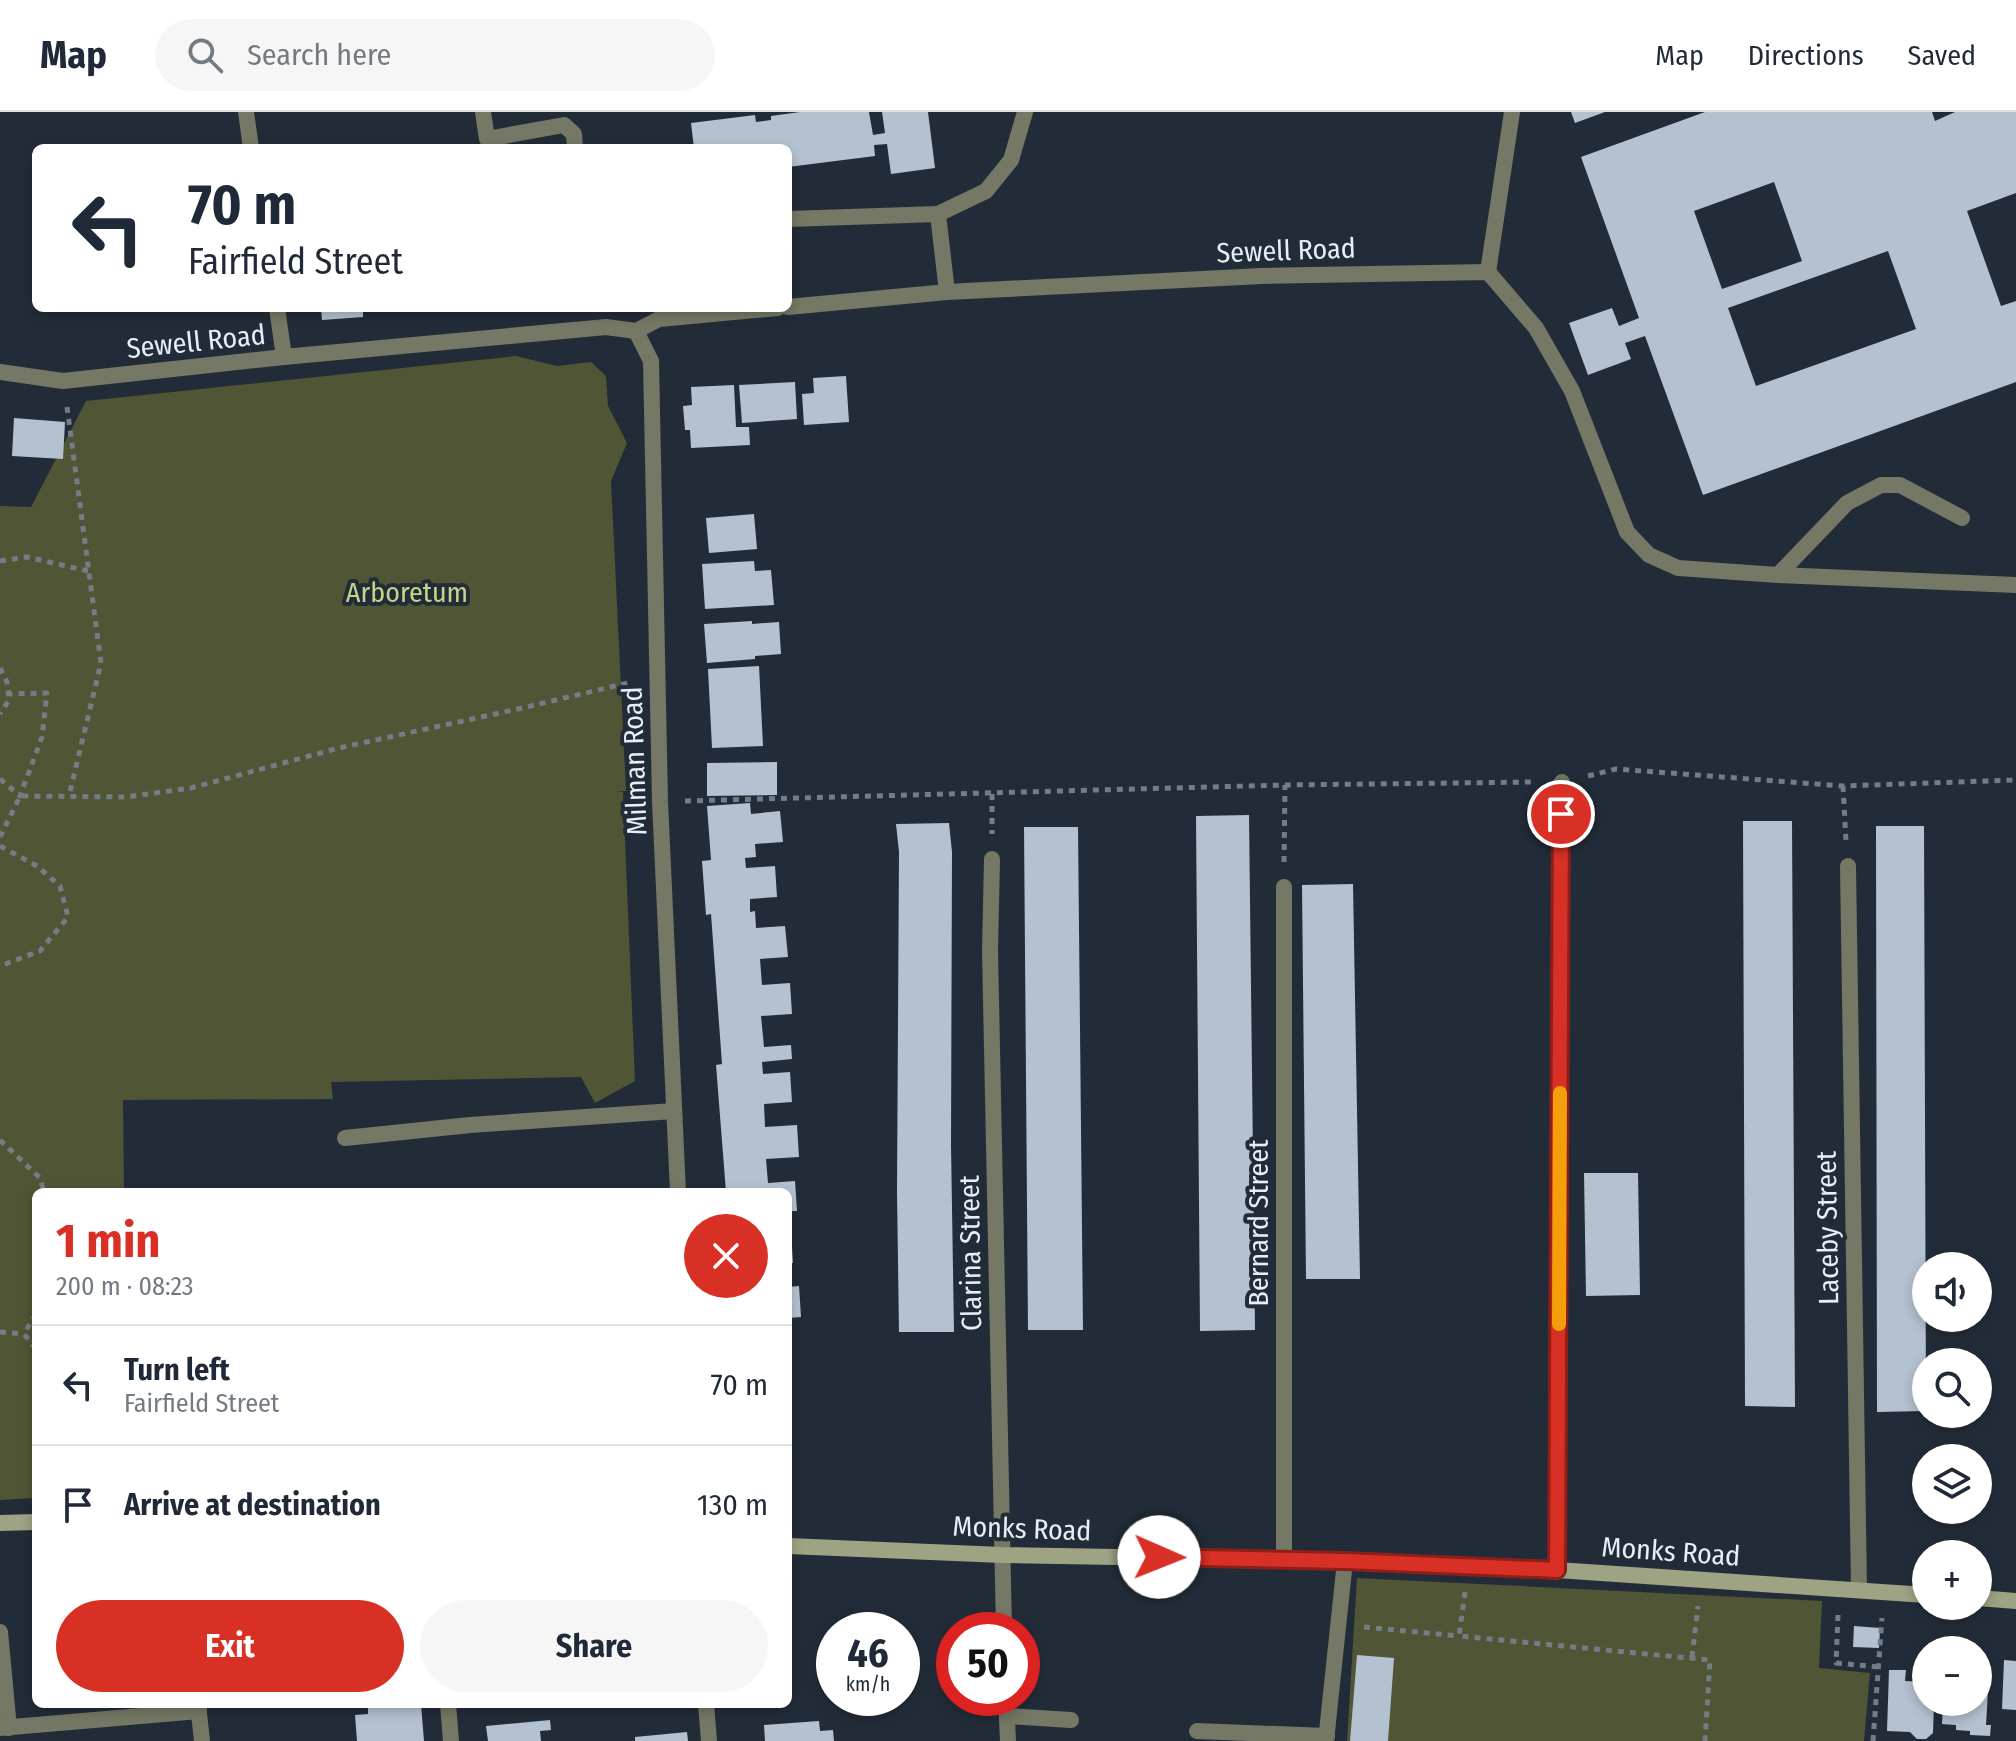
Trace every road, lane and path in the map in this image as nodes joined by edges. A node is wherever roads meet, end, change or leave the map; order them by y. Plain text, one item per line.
1 (246, 112) edge
2 (483, 112) edge
3 (1025, 112) edge
4 (1512, 112) edge
5 (250, 144) edge
6 (575, 144) edge
7 (938, 214) junction
8 (792, 219) edge
9 (1488, 272) junction
10 (947, 292) junction
11 (792, 307) edge
12 (278, 312) edge
13 (735, 312) edge
14 (636, 331) junction
15 (284, 357) junction
16 (0, 372) edge
17 (63, 381) junction
18 (1962, 518) dead end
19 (0, 561) edge
20 (88, 571) junction
21 (1778, 575) junction
22 (2016, 585) edge
23 (0, 668) edge
24 (657, 676) junction
25 (9, 694) junction
26 (0, 714) edge
27 (0, 779) edge
28 (2016, 780) edge
29 (1562, 782) junction
30 (1285, 785) junction
31 (1843, 786) junction
32 (992, 794) junction
33 (20, 796) junction
34 (69, 796) junction
35 (660, 802) junction
36 (0, 837) edge
37 (0, 846) edge
38 (992, 859) joint
39 (1848, 866) joint
40 (1284, 887) joint
41 (0, 966) edge
42 (674, 1111) junction
43 (345, 1138) dead end
44 (0, 1140) edge
45 (43, 1188) edge
46 (678, 1188) edge
47 (32, 1321) edge
48 (0, 1332) edge
49 (24, 1334) junction
50 (32, 1344) edge
51 (32, 1522) edge
52 (0, 1523) edge
53 (792, 1546) edge
54 (1002, 1555) junction
55 (1284, 1559) junction
56 (1345, 1561) junction
57 (1467, 1567) junction
58 (1557, 1570) junction
59 (1701, 1579) junction
60 (1839, 1588) junction
61 (1859, 1590) junction
62 (1883, 1592) junction
63 (1912, 1594) edge
64 (1992, 1599) edge
65 (2016, 1601) edge
66 (1004, 1612) edge
67 (1338, 1624) junction
68 (0, 1632) edge
69 (1459, 1636) junction
70 (1692, 1657) junction
71 (1879, 1667) junction
72 (189, 1708) edge
73 (198, 1708) edge
74 (448, 1708) edge
75 (706, 1708) edge
76 (1007, 1716) joint
77 (1071, 1720) dead end
78 (4, 1728) edge
79 (1197, 1731) dead end
80 (1326, 1738) edge
81 (202, 1741) edge
82 (451, 1741) edge
83 (709, 1741) edge
84 (1008, 1741) edge
85 (1705, 1741) edge
86 (1873, 1741) edge

1 - 5 street
2 - 6 street
3 - 7 street
4 - 9 street
7 - 8 street
7 - 10 street
9 - 10 street, Sewell Road
9 - 21 street
10 - 11 street, Sewell Road
12 - 15 street
13 - 14 street, Sewell Road
14 - 15 street, Sewell Road
14 - 24 street, Milman Road
15 - 17 street, Sewell Road
16 - 17 street, Sewell Road
17 - 20 path
18 - 21 street
19 - 20 path
20 - 34 path
21 - 22 street
23 - 25 path
24 - 34 path
24 - 35 street, Milman Road
25 - 26 path
25 - 33 path
27 - 33 path
28 - 31 path
29 - 30 path
29 - 31 path
29 - 58 street
30 - 32 path
30 - 40 path
31 - 39 path
32 - 35 path
32 - 38 path
33 - 34 path
33 - 36 path
35 - 42 street, Milman Road
37 - 41 path
38 - 54 street, Clarina Street
39 - 61 street, Laceby Street
40 - 55 street, Bernard Street
42 - 43 street
42 - 46 street, Milman Road
44 - 45 path
47 - 49 path
48 - 49 path
49 - 50 path
51 - 52 main road
53 - 54 main road, Monks Road
54 - 55 main road, Monks Road
54 - 66 street, Clarina Street
55 - 56 main road, Monks Road
56 - 57 main road, Monks Road
56 - 67 street
57 - 58 main road, Monks Road
57 - 69 path
58 - 59 main road, Monks Road
59 - 60 main road, Monks Road
59 - 70 path
60 - 61 main road, Monks Road
60 - 71 path
61 - 62 main road, Monks Road
62 - 63 main road, Monks Road
62 - 71 path
64 - 65 main road
67 - 69 path
67 - 80 street
68 - 78 street
69 - 70 path
70 - 85 path
71 - 86 path
72 - 78 street
73 - 81 street
74 - 82 street
75 - 83 street
76 - 77 street
76 - 84 street
79 - 80 street

